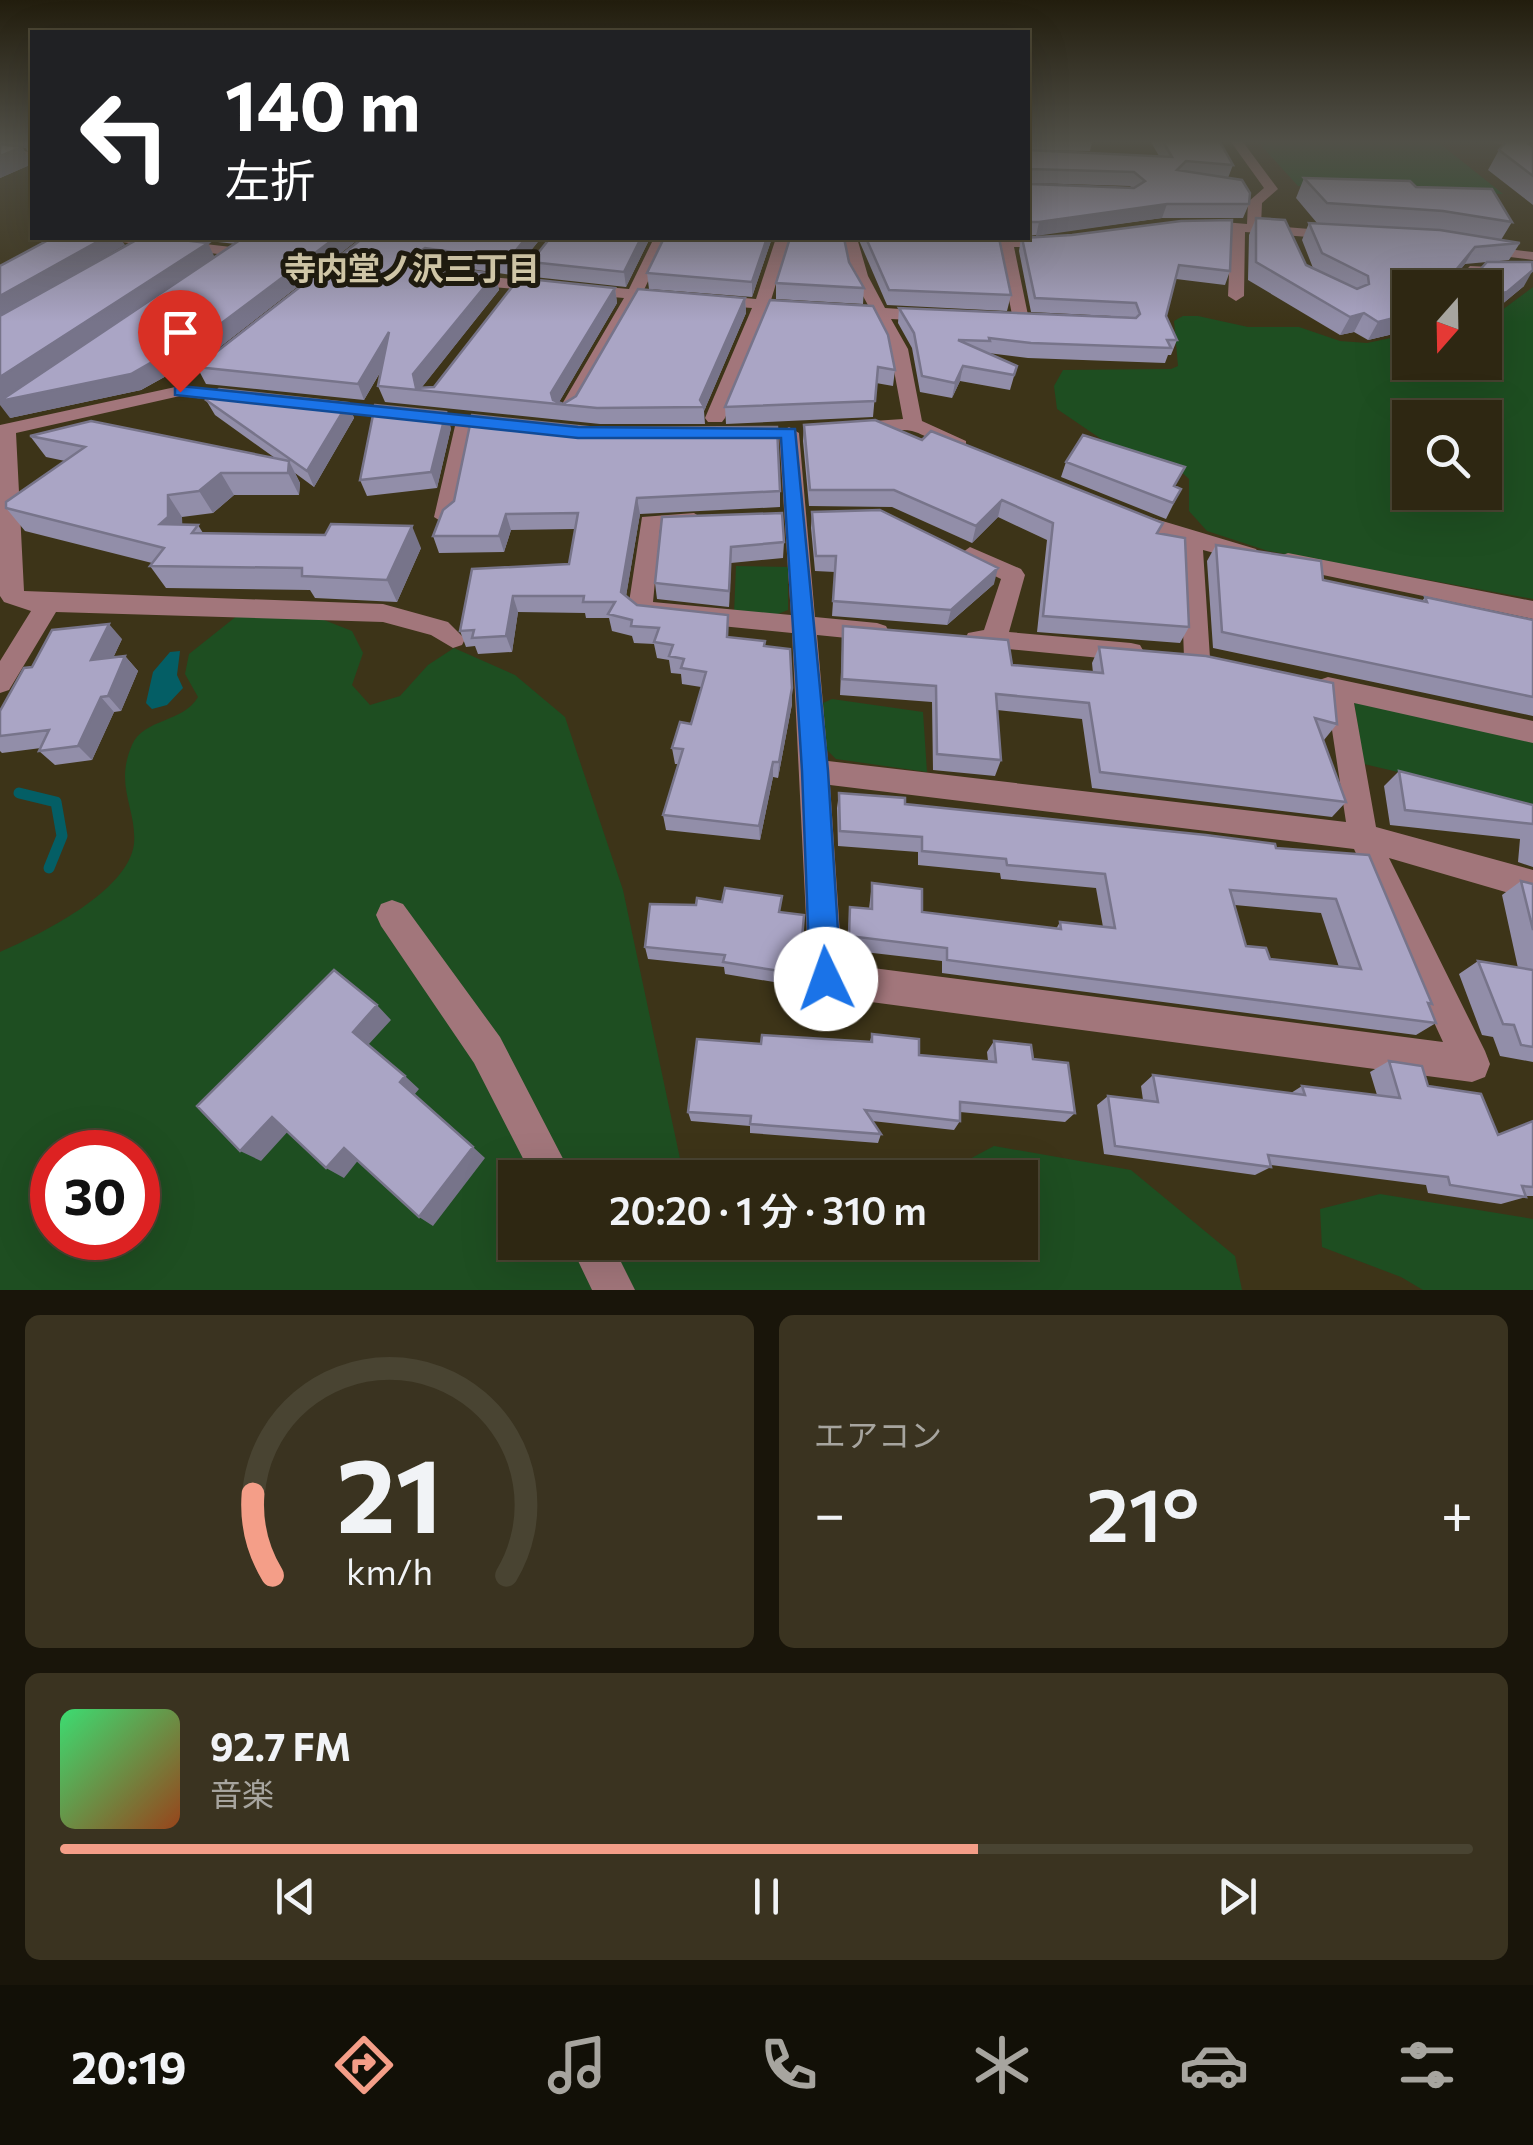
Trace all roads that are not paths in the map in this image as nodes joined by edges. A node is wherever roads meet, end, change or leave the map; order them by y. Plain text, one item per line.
1 (1255, 202) edge
2 (1176, 225) edge
3 (1246, 228) junction
4 (1352, 235) edge
5 (139, 240) edge
6 (660, 240) edge
7 (782, 240) edge
8 (851, 240) edge
9 (954, 240) edge
10 (1073, 240) edge
11 (148, 241) junction
12 (1006, 244) junction
13 (1461, 246) edge
14 (1527, 255) edge
15 (118, 259) edge
16 (528, 269) edge
17 (1502, 271) edge
18 (207, 274) edge
19 (444, 274) edge
20 (510, 291) junction
21 (634, 295) junction
22 (1236, 296) dead end
23 (762, 304) junction
24 (882, 314) junction
25 (942, 317) edge
26 (1001, 319) edge
27 (258, 399) edge
28 (297, 403) edge
29 (567, 411) edge
30 (466, 421) junction
31 (914, 424) junction
32 (520, 427) edge
33 (718, 428) edge
34 (842, 429) edge
35 (3, 430) edge
36 (789, 432) dead end
37 (985, 456) edge
38 (1106, 510) edge
39 (445, 517) edge
40 (724, 519) edge
41 (1192, 540) junction
42 (948, 545) edge
43 (48, 603) junction
44 (1533, 610) edge
45 (803, 627) junction
46 (900, 634) edge
47 (958, 638) edge
48 (453, 639) dead end
49 (996, 640) junction
50 (1304, 682) edge
51 (0, 683) edge
52 (1339, 690) junction
53 (1533, 732) edge
54 (815, 771) junction
55 (1363, 838) junction
56 (1533, 885) edge
57 (392, 916) dead end
58 (545, 1160) edge
59 (598, 1260) edge
60 (614, 1290) edge

1 - 3 street
2 - 3 street
3 - 4 street
3 - 22 street
5 - 11 street
6 - 21 street
7 - 23 street
8 - 24 street
9 - 12 street
10 - 12 street
11 - 15 street
11 - 18 street
12 - 26 street
13 - 14 street
14 - 17 street
16 - 20 street
19 - 20 street
20 - 21 street
21 - 23 street
21 - 29 street
23 - 24 street
23 - 33 street
24 - 25 street
24 - 31 street
27 - 35 street
28 - 30 street
30 - 32 street
30 - 39 street
31 - 34 street
31 - 37 street
35 - 43 street
36 - 45 street
38 - 41 street
40 - 45 street
41 - 44 street
41 - 49 street
42 - 49 street
43 - 48 street
43 - 51 street
45 - 46 street
45 - 54 street
47 - 49 street
50 - 52 street
52 - 53 street
52 - 55 street
54 - 55 street
54 - 55 street
55 - 56 street
57 - 58 street
59 - 60 street

